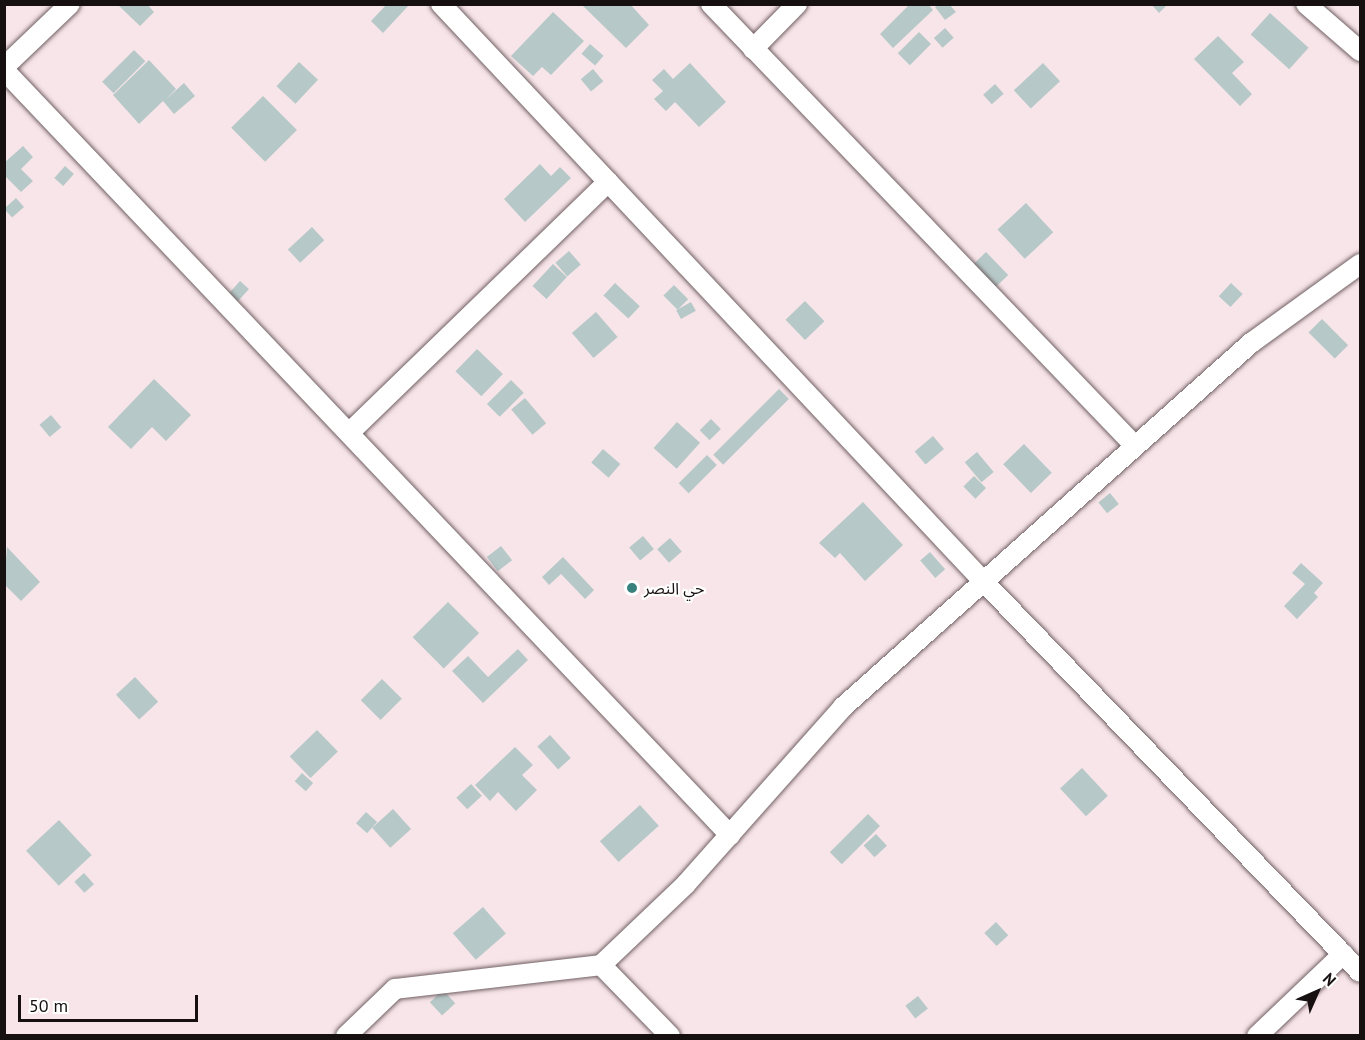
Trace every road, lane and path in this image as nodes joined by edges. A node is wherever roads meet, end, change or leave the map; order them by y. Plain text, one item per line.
1 (70, 4) edge
2 (441, 4) edge
3 (711, 4) edge
4 (797, 4) edge
5 (1306, 4) edge
6 (753, 49) junction
7 (1360, 51) edge
8 (4, 69) edge
9 (608, 182) junction
10 (1360, 264) edge
11 (349, 433) junction
12 (1135, 446) junction
13 (983, 581) junction
14 (730, 835) junction
15 (1343, 954) junction
16 (601, 965) junction
17 (1360, 972) edge
18 (346, 1035) edge
19 (670, 1035) edge
20 (1257, 1035) edge

1 - 8 street
2 - 9 street
3 - 6 street
4 - 6 street
5 - 7 street
6 - 12 street
8 - 11 street
9 - 11 street
9 - 13 street
10 - 12 street
11 - 14 street
12 - 13 street
13 - 14 street
13 - 15 street
14 - 16 street
15 - 17 street
15 - 20 street
16 - 18 street
16 - 19 street

